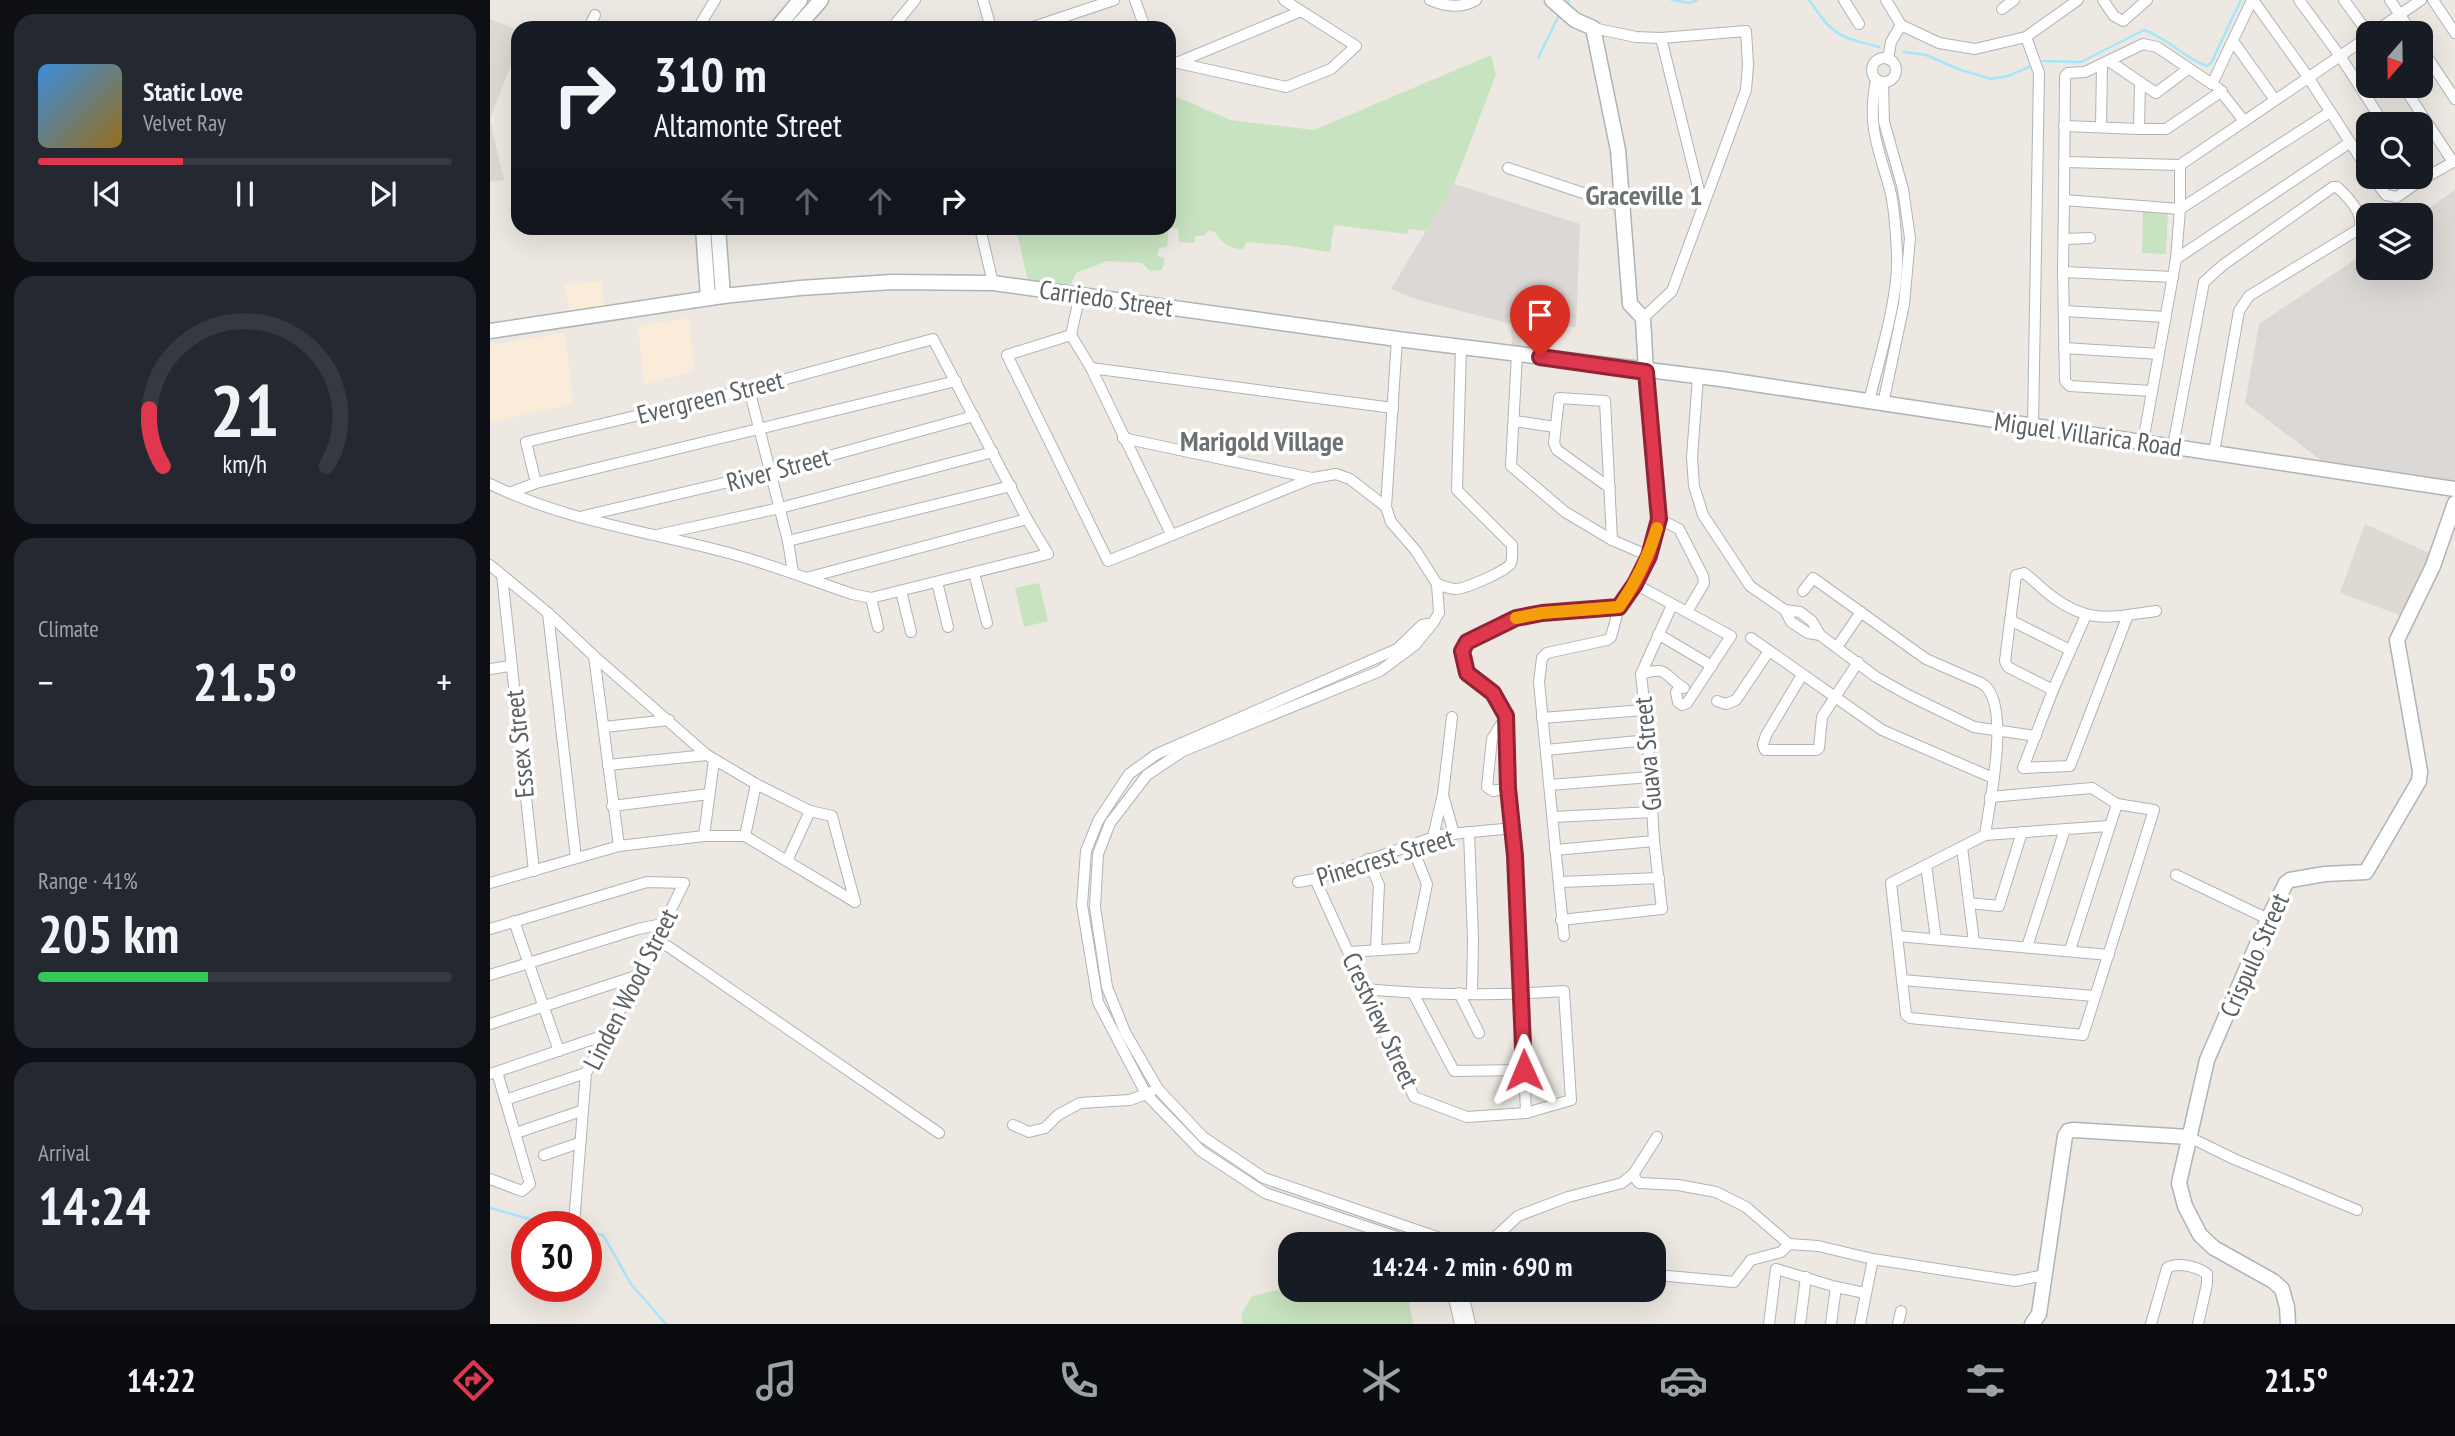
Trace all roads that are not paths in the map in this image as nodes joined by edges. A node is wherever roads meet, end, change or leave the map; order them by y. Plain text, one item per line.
1 (715, 0) edge
2 (800, 0) edge
3 (821, 0) edge
4 (915, 0) edge
5 (983, 0) edge
6 (1114, 0) edge
7 (1135, 0) edge
8 (1284, 0) edge
9 (1430, 0) edge
10 (1476, 0) edge
11 (1552, 0) edge
12 (1844, 0) edge
13 (1886, 0) edge
14 (2014, 0) edge
15 (2078, 0) edge
16 (2103, 0) edge
17 (2147, 0) edge
18 (2253, 0) edge
19 (2299, 0) edge
20 (2344, 0) edge
21 (2390, 0) edge
22 (2421, 0) edge
23 (2433, 0) edge
24 (2002, 9) dead end
25 (1299, 12) junction
26 (595, 15) dead end
27 (2400, 15) junction
28 (593, 21) edge
29 (702, 21) edge
30 (783, 21) edge
31 (802, 21) edge
32 (898, 21) edge
33 (989, 21) edge
34 (1051, 21) edge
35 (1142, 21) edge
36 (2360, 21) edge
37 (2391, 21) edge
38 (2404, 21) edge
39 (1859, 24) dead end
40 (1901, 25) junction
41 (1593, 29) junction
42 (2455, 33) edge
43 (2026, 37) junction
44 (1661, 38) junction
45 (2233, 41) junction
46 (2356, 44) edge
47 (2340, 56) junction
48 (1888, 59) junction
49 (1176, 61) edge
50 (2105, 63) junction
51 (1176, 64) edge
52 (2433, 66) edge
53 (2188, 69) junction
54 (2308, 77) junction
55 (1879, 81) junction
56 (2140, 82) junction
57 (2212, 84) junction
58 (2222, 91) junction
59 (2411, 98) edge
60 (2455, 99) edge
61 (2275, 100) junction
62 (2330, 112) junction
63 (2376, 112) edge
64 (2244, 121) junction
65 (2064, 126) junction
66 (2101, 126) junction
67 (2139, 129) junction
68 (2349, 143) junction
69 (2356, 153) edge
70 (2064, 162) junction
71 (2454, 162) edge
72 (2180, 165) junction
73 (1508, 168) dead end
74 (2433, 172) edge
75 (2381, 189) edge
76 (2409, 189) edge
77 (2064, 200) junction
78 (1622, 206) junction
79 (1703, 207) junction
80 (2180, 209) junction
81 (704, 235) edge
82 (718, 235) edge
83 (982, 235) edge
84 (2090, 238) dead end
85 (2064, 239) junction
86 (2176, 259) junction
87 (2063, 272) junction
88 (2173, 277) junction
89 (993, 283) junction
90 (1080, 294) junction
91 (716, 297) junction
92 (2064, 311) junction
93 (2166, 317) junction
94 (1643, 318) junction
95 (490, 331) edge
96 (1071, 335) junction
97 (1397, 339) junction
98 (1461, 347) junction
99 (2064, 348) junction
100 (1517, 354) junction
101 (2159, 354) junction
102 (1091, 368) junction
103 (1646, 372) junction
104 (1698, 377) junction
105 (1721, 379) joint
106 (956, 382) junction
107 (749, 388) junction
108 (2151, 391) junction
109 (1876, 403) junction
110 (1393, 408) junction
111 (974, 416) junction
112 (1515, 421) junction
113 (2033, 426) junction
114 (759, 428) junction
115 (1555, 428) junction
116 (1123, 438) junction
117 (2143, 442) junction
118 (2173, 446) junction
119 (993, 452) junction
120 (2214, 452) junction
121 (771, 472) junction
122 (1313, 478) junction
123 (536, 483) junction
124 (490, 484) edge
125 (1011, 486) junction
126 (1610, 488) junction
127 (2455, 489) edge
128 (509, 494) junction
129 (2455, 503) edge
130 (1386, 506) junction
131 (780, 508) junction
132 (582, 517) junction
133 (1027, 519) junction
134 (1659, 519) junction
135 (1171, 534) junction
136 (654, 536) junction
137 (1612, 540) junction
138 (788, 541) junction
139 (1649, 556) junction
140 (490, 565) edge
141 (793, 573) junction
142 (974, 573) junction
143 (502, 575) junction
144 (806, 578) junction
145 (937, 582) junction
146 (1437, 584) junction
147 (1635, 584) junction
148 (901, 591) junction
149 (1803, 591) dead end
150 (871, 598) junction
151 (1672, 605) junction
152 (1619, 607) junction
153 (2156, 611) dead end
154 (1687, 612) junction
155 (1861, 612) junction
156 (548, 613) junction
157 (2086, 615) junction
158 (2127, 615) junction
159 (2010, 621) junction
160 (987, 623) dead end
161 (1427, 624) junction
162 (878, 626) dead end
163 (947, 627) dead end
164 (911, 632) dead end
165 (1658, 634) junction
166 (1751, 638) dead end
167 (1837, 647) junction
168 (2070, 650) junction
169 (1769, 652) junction
170 (594, 656) junction
171 (1858, 662) junction
172 (510, 666) junction
173 (1712, 666) junction
174 (490, 669) edge
175 (1640, 674) junction
176 (1802, 675) junction
177 (1680, 687) junction
178 (2053, 690) junction
179 (1695, 691) junction
180 (1833, 698) junction
181 (1717, 701) dead end
182 (1644, 710) junction
183 (1506, 716) junction
184 (1452, 717) dead end
185 (1542, 718) junction
186 (669, 720) junction
187 (604, 727) junction
188 (1998, 730) junction
189 (2036, 736) junction
190 (1648, 740) junction
191 (1546, 750) junction
192 (710, 758) junction
193 (608, 765) junction
194 (1650, 777) junction
195 (1993, 778) junction
196 (756, 784) junction
197 (1550, 785) junction
198 (1508, 788) junction
199 (709, 794) junction
200 (1443, 794) junction
201 (1990, 797) junction
202 (2117, 804) junction
203 (612, 806) junction
204 (810, 811) junction
205 (1652, 811) junction
206 (1554, 817) junction
207 (2109, 826) junction
208 (1514, 828) junction
209 (2065, 829) junction
210 (1469, 832) junction
211 (2022, 832) junction
212 (1454, 834) junction
213 (1985, 835) junction
214 (704, 836) junction
215 (745, 836) junction
216 (1433, 837) junction
217 (1654, 841) junction
218 (1411, 844) junction
219 (620, 846) junction
220 (1962, 847) junction
221 (1086, 850) junction
222 (1556, 850) junction
223 (1098, 854) junction
224 (576, 858) junction
225 (1368, 859) junction
226 (786, 861) junction
227 (1926, 865) junction
228 (534, 871) junction
229 (2176, 875) dead end
230 (1659, 878) junction
231 (1315, 879) junction
232 (1298, 882) dead end
233 (1560, 882) junction
234 (490, 883) edge
235 (1969, 903) junction
236 (2267, 919) junction
237 (1561, 920) junction
238 (514, 921) junction
239 (662, 924) junction
240 (490, 929) edge
241 (1564, 936) dead end
242 (1897, 936) junction
243 (1937, 939) junction
244 (655, 941) junction
245 (1974, 942) junction
246 (2027, 947) junction
247 (1376, 950) junction
248 (2070, 950) junction
249 (1349, 952) junction
250 (2109, 955) junction
251 (528, 962) junction
252 (490, 975) edge
253 (639, 975) junction
254 (1902, 980) junction
255 (1364, 989) junction
256 (1413, 993) junction
257 (1460, 993) junction
258 (1472, 993) junction
259 (1522, 994) junction
260 (2094, 996) junction
261 (544, 1006) junction
262 (490, 1024) edge
263 (1479, 1033) dead end
264 (606, 1035) junction
265 (559, 1051) junction
266 (1524, 1070) junction
267 (494, 1073) edge
268 (586, 1073) junction
269 (1158, 1089) junction
270 (1146, 1094) junction
271 (505, 1100) junction
272 (582, 1111) junction
273 (1526, 1113) junction
274 (1013, 1125) dead end
275 (516, 1133) junction
276 (939, 1133) dead end
277 (1657, 1137) dead end
278 (2189, 1137) junction
279 (579, 1143) junction
280 (544, 1155) dead end
281 (1634, 1173) junction
282 (490, 1178) edge
283 (2357, 1210) dead end
284 (575, 1211) edge
285 (1383, 1232) edge
286 (1422, 1232) edge
287 (1501, 1232) edge
288 (1789, 1244) junction
289 (1873, 1259) junction
290 (2044, 1275) junction
291 (1668, 1276) dead end
292 (1806, 1277) junction
293 (1836, 1287) junction
294 (1865, 1293) junction
295 (1454, 1302) edge
296 (1465, 1302) edge
297 (1901, 1311) dead end
298 (1460, 1324) edge
299 (1470, 1324) edge
300 (1769, 1324) edge
301 (1800, 1324) edge
302 (1831, 1324) edge
303 (1860, 1324) edge
304 (1898, 1324) edge
305 (2032, 1324) edge
306 (2151, 1324) edge
307 (2198, 1324) edge
308 (2288, 1324) edge

1 - 29 street
2 - 30 main road
3 - 31 main road
4 - 32 street
5 - 33 street
6 - 34 street
7 - 35 street
8 - 25 street
9 - 10 street
11 - 41 main road
12 - 39 street
13 - 40 street
14 - 24 street
15 - 43 street
16 - 17 street
18 - 45 street
18 - 54 street
19 - 47 street
20 - 36 street
21 - 27 street
22 - 27 street
23 - 42 street
25 - 49 street
25 - 51 street
26 - 28 street
27 - 37 street
27 - 38 street
40 - 43 street
40 - 48 street
41 - 44 street
41 - 78 main road
43 - 113 street
44 - 79 street
44 - 79 street
45 - 57 street
45 - 61 street
46 - 47 street
47 - 54 street
47 - 63 street
48 - 55 street
48 - 55 street
50 - 53 street
50 - 56 street
50 - 65 street
50 - 66 street
52 - 60 street
53 - 56 street
53 - 57 street
54 - 61 street
54 - 62 street
55 - 109 street
56 - 67 street
57 - 58 street
58 - 64 street
58 - 67 street
59 - 71 street
61 - 64 street
62 - 68 street
62 - 80 street
64 - 72 street
65 - 66 street
65 - 70 street
66 - 67 street
68 - 69 street
68 - 86 street
70 - 72 street
70 - 77 street
71 - 74 street
72 - 80 street
73 - 78 street
75 - 76 street
77 - 80 street
77 - 85 street
78 - 94 main road
79 - 94 street
80 - 86 street
81 - 91 main road
82 - 91 main road
83 - 89 street
84 - 85 street
85 - 87 street
86 - 88 street
87 - 88 street
87 - 92 street
88 - 93 street
89 - 90 main road, Carriedo Street
89 - 91 main road, Carriedo Street
90 - 96 street
90 - 97 main road, Carriedo Street
91 - 95 main road, Carriedo Street
92 - 93 street
92 - 99 street
93 - 101 street
94 - 103 main road
96 - 102 street
96 - 135 street
97 - 98 main road, Carriedo Street
97 - 110 street
98 - 100 main road, Carriedo Street
98 - 146 street
99 - 101 street
99 - 108 street
100 - 103 main road, Carriedo Street
100 - 112 street
101 - 108 street
102 - 110 street
102 - 116 street
103 - 104 main road, Carriedo Street
103 - 134 street
104 - 105 main road, Carriedo Street
104 - 167 street
105 - 109 main road, Miguel Villarica Road
106 - 107 street, Evergreen Street
106 - 111 street
106 - 114 street
107 - 114 street
107 - 123 street, Evergreen Street
108 - 117 street
109 - 113 main road, Miguel Villarica Road
110 - 130 street
111 - 119 street
111 - 121 street, River Street
112 - 115 street
112 - 137 street
113 - 117 main road, Miguel Villarica Road
114 - 121 street
114 - 123 street
115 - 126 street
115 - 126 street
116 - 122 street
116 - 135 street
117 - 118 main road, Miguel Villarica Road
118 - 120 main road, Miguel Villarica Road
118 - 120 street
119 - 125 street
119 - 131 street
120 - 127 main road, Miguel Villarica Road
121 - 131 street
121 - 132 street, River Street
122 - 130 street
122 - 135 street
123 - 128 street
124 - 128 street
125 - 133 street
125 - 138 street
126 - 137 street
128 - 132 street
129 - 236 main road, Crispulo Street
130 - 146 street
131 - 136 street
131 - 138 street
132 - 136 street
133 - 142 street
133 - 144 street
134 - 139 street
134 - 154 street
136 - 141 street
137 - 139 street
138 - 141 street
139 - 147 street
140 - 143 street
141 - 144 street
142 - 145 street
142 - 160 street
143 - 156 street
143 - 172 street, Essex Street
144 - 150 street
145 - 148 street
145 - 163 street
146 - 161 street
147 - 151 street
147 - 152 street
148 - 150 street
148 - 164 street
149 - 155 street
150 - 162 street
151 - 154 street
151 - 165 street, Guava Street
152 - 183 street
152 - 185 street
153 - 158 street
154 - 173 street
155 - 167 street
155 - 188 street
156 - 170 street
156 - 224 street
157 - 158 street
157 - 159 street
157 - 168 street
158 - 189 street
159 - 168 street
159 - 178 street
161 - 221 street
161 - 223 street
165 - 173 street
165 - 175 street, Guava Street
166 - 169 street
167 - 171 street
168 - 178 street
169 - 176 street
169 - 181 street
170 - 186 street
170 - 187 street
171 - 180 street
171 - 188 street
172 - 174 street
172 - 228 street, Essex Street
173 - 179 street
175 - 177 street
175 - 182 street, Guava Street
176 - 180 street
176 - 180 street
177 - 179 street
177 - 179 street
178 - 189 street
180 - 195 street
182 - 185 street
182 - 190 street, Guava Street
183 - 198 street
183 - 198 street
184 - 200 street
185 - 191 street
186 - 187 street
186 - 192 street
187 - 193 street
188 - 189 street
188 - 195 street
190 - 191 street
190 - 194 street, Guava Street
191 - 197 street
192 - 193 street
192 - 196 street
192 - 199 street
193 - 203 street
194 - 197 street
194 - 205 street, Guava Street
195 - 201 street
196 - 204 street
196 - 215 street
197 - 206 street
198 - 208 street
199 - 203 street
199 - 214 street
200 - 212 street
200 - 216 street
201 - 202 street
201 - 213 street
202 - 207 street
202 - 250 street
203 - 219 street
204 - 226 street
204 - 226 street
205 - 206 street
205 - 217 street, Guava Street
206 - 222 street
207 - 209 street
207 - 248 street
208 - 210 street, Pinecrest Street
208 - 259 street
209 - 211 street
209 - 246 street
210 - 212 street, Pinecrest Street
210 - 258 street
211 - 213 street
211 - 235 street
212 - 216 street, Pinecrest Street
213 - 220 street
214 - 215 street
214 - 219 street
215 - 226 street
216 - 218 street, Pinecrest Street
217 - 222 street
217 - 230 street, Guava Street
218 - 225 street, Pinecrest Street
218 - 247 street
219 - 224 street
220 - 227 street
220 - 235 street
221 - 223 street
221 - 270 street
222 - 233 street
223 - 269 street
224 - 228 street
225 - 231 street, Pinecrest Street
225 - 247 street
227 - 242 street
227 - 243 street
228 - 234 street
229 - 236 street
230 - 233 street
230 - 237 street, Guava Street
231 - 232 street, Pinecrest Street
231 - 249 street, Crestview Street
233 - 237 street
235 - 245 street
236 - 278 main road, Crispulo Street
237 - 241 street
238 - 239 street, Linden Wood Street
238 - 240 street
238 - 251 street
239 - 244 street, Linden Wood Street
239 - 251 street
242 - 243 street
242 - 254 street
243 - 245 street
244 - 253 street, Linden Wood Street
244 - 276 street
245 - 246 street
246 - 248 street
247 - 249 street
248 - 250 street
249 - 255 street, Crestview Street
250 - 260 street
251 - 252 street
251 - 261 street
253 - 261 street
253 - 264 street, Linden Wood Street
254 - 260 street
254 - 260 street
255 - 256 street
255 - 273 street, Crestview Street
256 - 257 street
256 - 266 street
257 - 258 street
257 - 263 street
258 - 259 street
259 - 266 street
259 - 273 street, Crestview Street
261 - 262 street
261 - 265 street
264 - 265 street
264 - 268 street, Linden Wood Street
265 - 267 street
266 - 273 street
267 - 271 street
268 - 271 street
268 - 272 street, Linden Wood Street
269 - 270 street
269 - 286 street
270 - 274 street
270 - 285 street
271 - 275 street
272 - 275 street
272 - 279 street, Linden Wood Street
275 - 282 street
277 - 281 street
278 - 283 street
278 - 290 main road
278 - 308 main road, Crispulo Street
279 - 280 street
279 - 284 street, Linden Wood Street
281 - 287 street
281 - 288 street
288 - 289 street
288 - 291 street
289 - 290 street
289 - 294 street
290 - 305 main road
292 - 293 street
292 - 300 street
292 - 301 street
293 - 294 street
293 - 302 street
294 - 303 street
295 - 298 street
296 - 299 street
297 - 304 street
306 - 307 street

